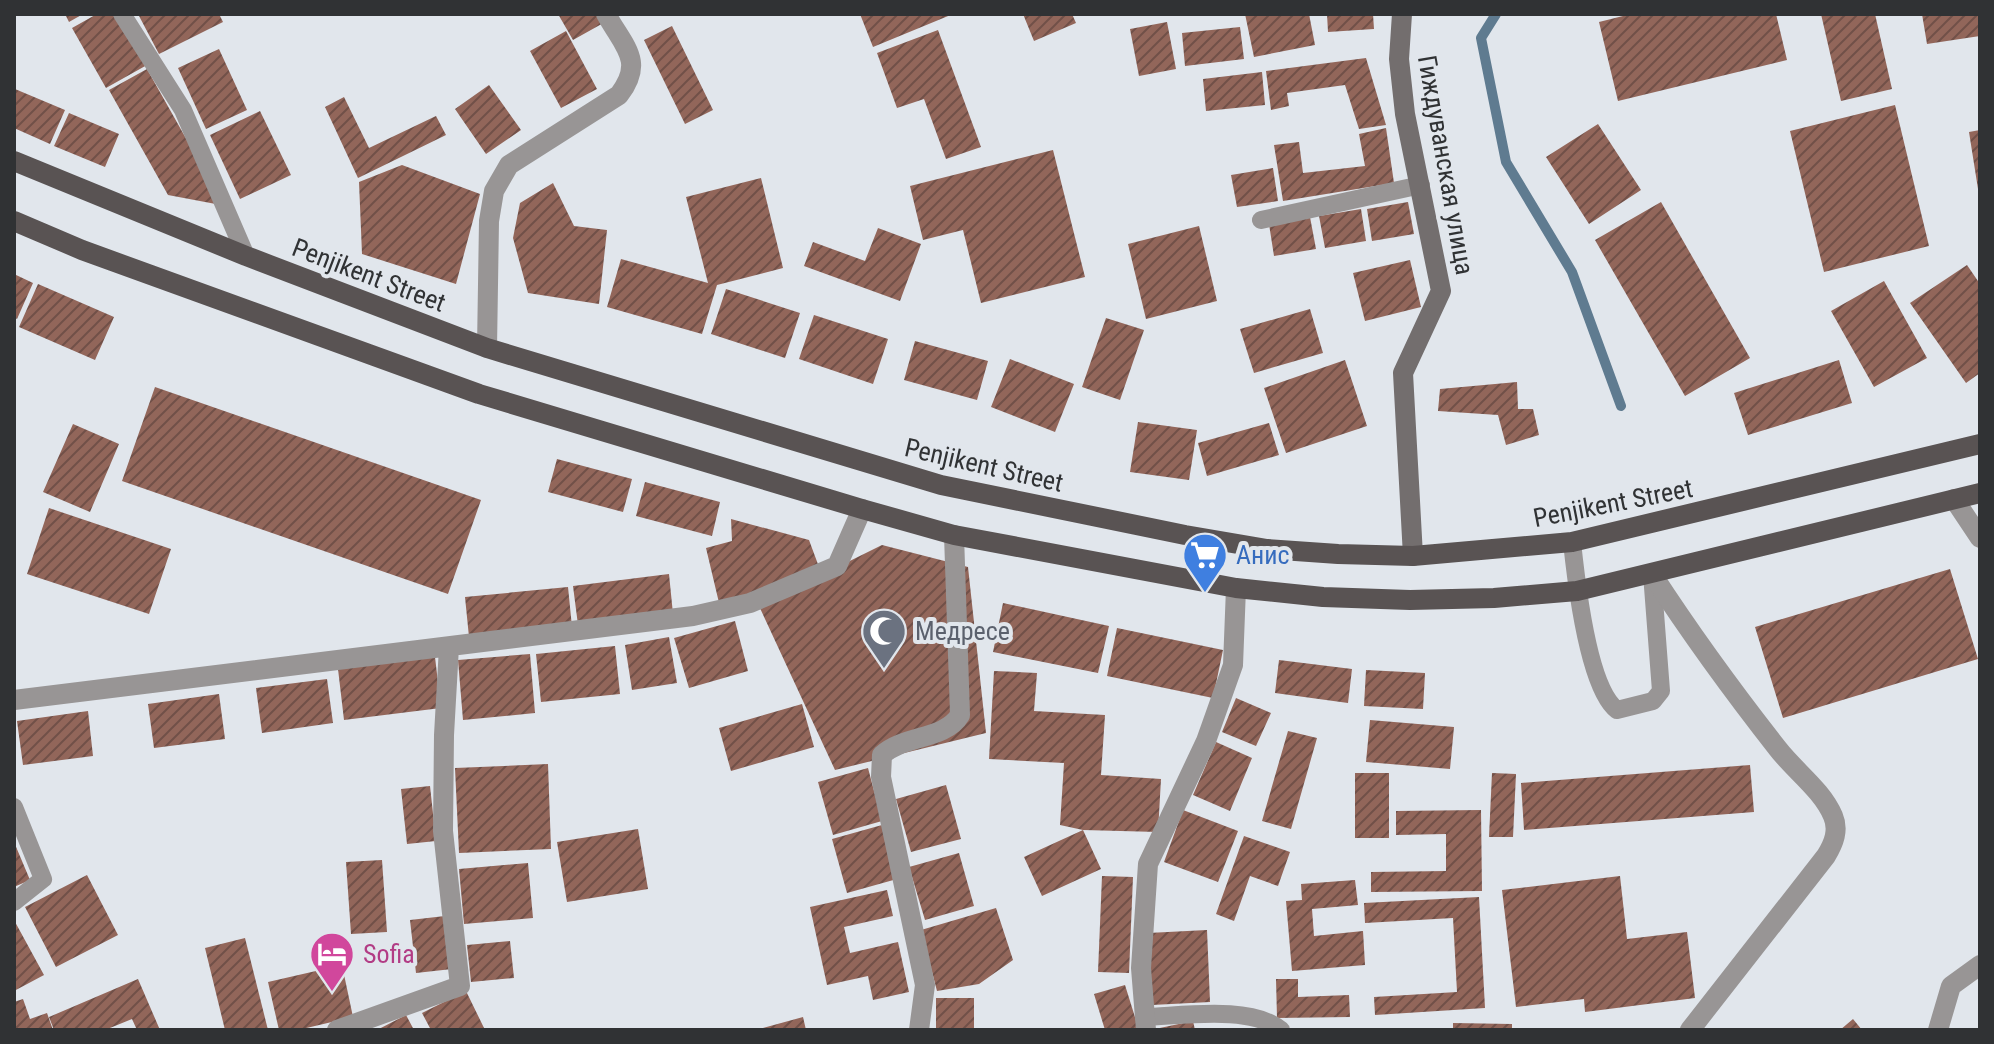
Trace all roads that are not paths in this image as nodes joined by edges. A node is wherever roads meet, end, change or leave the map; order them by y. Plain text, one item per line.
1 (122, 14) edge
2 (606, 14) edge
3 (1402, 14) edge
4 (14, 161) edge
5 (1421, 185) junction
6 (1261, 220) dead end
7 (14, 221) edge
8 (246, 256) junction
9 (487, 348) junction
10 (1980, 444) edge
11 (1980, 493) edge
12 (1954, 499) junction
13 (862, 509) junction
14 (954, 535) junction
15 (1980, 538) edge
16 (1572, 542) junction
17 (1413, 556) junction
18 (1652, 574) junction
19 (1236, 588) junction
20 (1577, 591) junction
21 (449, 647) junction
22 (14, 700) edge
23 (14, 807) edge
24 (14, 902) edge
25 (1980, 965) edge
26 (1145, 1024) edge
27 (337, 1030) edge
28 (919, 1030) edge
29 (1281, 1030) edge
30 (1690, 1030) edge
31 (1938, 1030) edge

1 - 8 lane
2 - 9 street
3 - 5 street, Гиждуванская улица
4 - 8 main road, Penjikent Street
5 - 6 lane
5 - 17 street, Гиждуванская улица
7 - 13 main road
8 - 9 main road, Penjikent Street
9 - 17 main road, Penjikent Street
10 - 16 main road, Penjikent Street
11 - 12 main road
12 - 15 street
12 - 18 main road
13 - 14 main road
13 - 21 street
14 - 19 main road
14 - 28 street
16 - 17 main road, Penjikent Street
16 - 20 lane
18 - 20 main road
18 - 20 lane
18 - 30 street
19 - 20 main road
19 - 26 street
21 - 22 street
21 - 27 street
23 - 24 lane
25 - 31 street
26 - 29 lane

